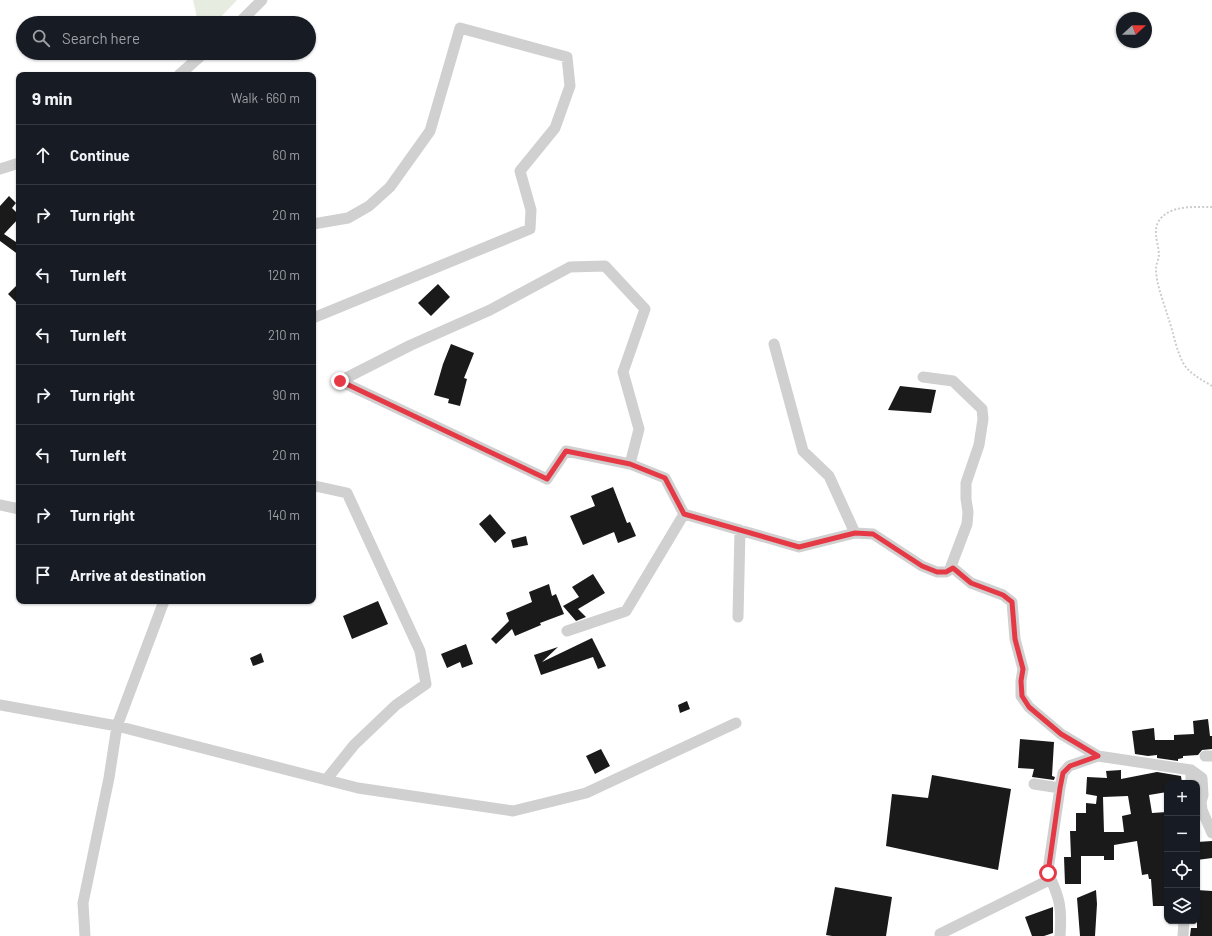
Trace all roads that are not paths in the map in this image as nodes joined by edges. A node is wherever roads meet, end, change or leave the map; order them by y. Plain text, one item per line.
1 (262, 0) edge
2 (246, 16) edge
3 (196, 60) edge
4 (182, 72) edge
5 (16, 164) edge
6 (0, 170) edge
7 (316, 223) edge
8 (316, 317) edge
9 (774, 344) dead end
10 (923, 377) dead end
11 (630, 464) junction
12 (316, 486) edge
13 (0, 505) edge
14 (16, 508) edge
15 (684, 514) junction
16 (740, 530) junction
17 (855, 533) junction
18 (950, 569) junction
19 (163, 604) edge
20 (738, 618) dead end
21 (567, 631) dead end
22 (0, 705) edge
23 (736, 723) dead end
24 (117, 726) junction
25 (1098, 756) junction
26 (1191, 770) junction
27 (326, 780) junction
28 (1191, 780) edge
29 (1034, 784) dead end
30 (1060, 788) junction
31 (1212, 833) edge
32 (1051, 879) junction
33 (1184, 924) edge
34 (940, 934) dead end
35 (85, 936) edge
36 (1060, 936) edge
37 (1183, 936) edge

1 - 2 street
3 - 4 street
5 - 6 street
7 - 8 street
9 - 17 street
10 - 18 street
11 - 11 street
11 - 15 street
12 - 27 street
13 - 14 street
15 - 16 street
15 - 21 street
16 - 17 street
16 - 20 street
17 - 18 street
18 - 25 street
19 - 24 street
22 - 24 street
23 - 27 street
24 - 27 street
24 - 35 street
25 - 26 street
25 - 30 street
26 - 28 street
26 - 31 street
29 - 30 street
30 - 32 street
32 - 34 street
32 - 36 street
33 - 37 street

